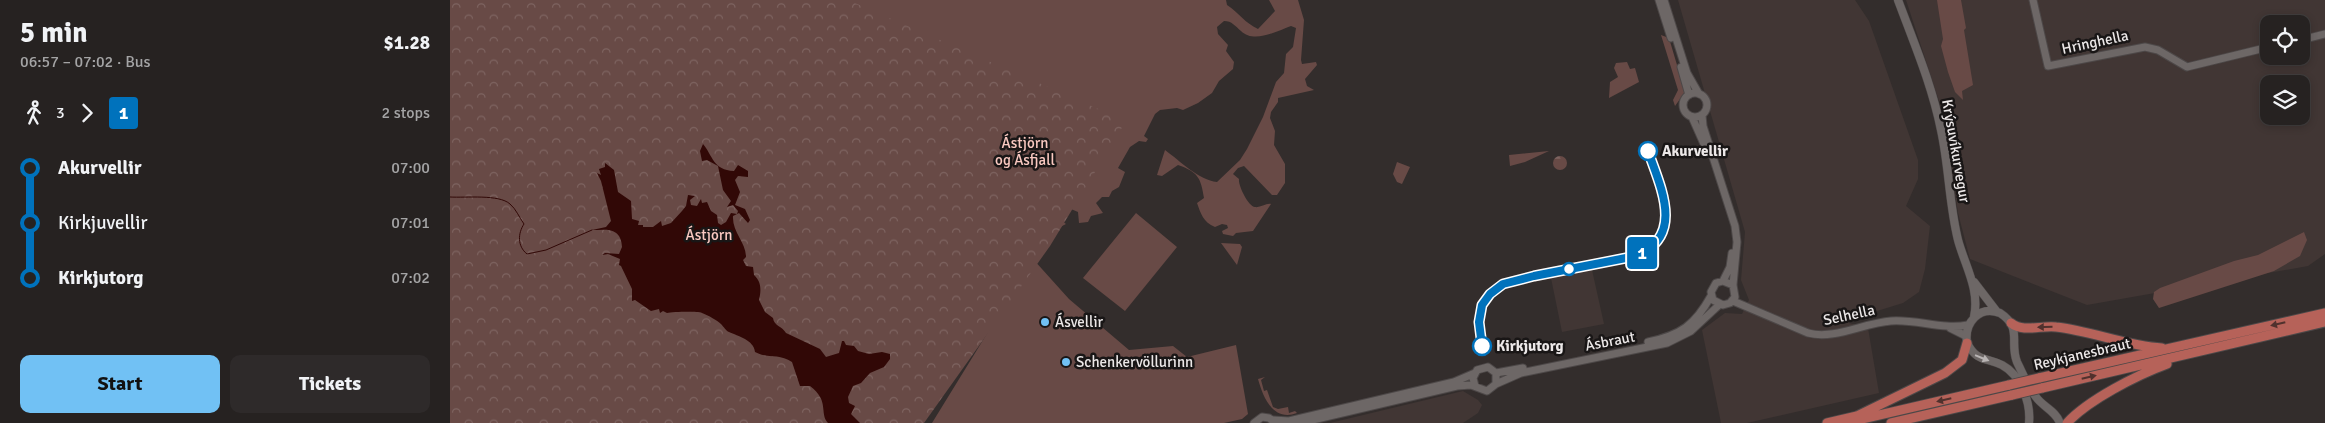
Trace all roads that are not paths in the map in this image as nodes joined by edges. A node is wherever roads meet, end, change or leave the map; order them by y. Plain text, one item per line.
1 (1659, 0) edge
2 (1664, 0) edge
3 (1898, 0) edge
4 (2033, 0) edge
5 (2325, 34) edge
6 (2310, 38) edge
7 (2260, 49) edge
8 (1699, 94) junction
9 (1688, 95) junction
10 (1702, 116) junction
11 (1692, 117) junction
12 (1972, 280) junction
13 (1723, 281) junction
14 (1733, 285) junction
15 (1711, 296) junction
16 (1733, 301) junction
17 (1720, 305) junction
18 (1997, 312) junction
19 (2325, 313) edge
20 (1974, 317) junction
21 (2325, 322) edge
22 (2011, 323) junction
23 (1968, 325) junction
24 (1947, 327) junction
25 (1966, 340) junction
26 (2179, 346) junction
27 (2209, 350) junction
28 (1475, 372) junction
29 (1496, 373) junction
30 (1496, 384) junction
31 (1475, 386) junction
32 (1274, 422) edge
33 (1254, 423) edge
34 (1300, 423) edge
35 (1827, 423) edge
36 (1845, 423) edge
37 (1891, 423) edge
38 (2029, 423) edge
39 (2060, 423) edge
40 (2067, 423) edge

1 - 9 street
2 - 8 street
3 - 12 main road, Krýsuvíkurvegur
4 - 7 street, Hringhella
5 - 6 street
8 - 9 street
8 - 10 street
9 - 11 street
10 - 11 street
10 - 14 street
11 - 13 street
12 - 18 main road, Krýsuvíkurvegur
12 - 20 main road, Krýsuvíkurvegur
13 - 14 street
13 - 15 street
14 - 16 street
15 - 17 street
15 - 29 street, Ásbraut
16 - 17 street
16 - 24 street, Selhella
17 - 30 street, Ásbraut
18 - 20 main road
18 - 22 main road, Krýsuvíkurvegur
19 -> 26 highway, Reykjanesbraut
20 - 23 main road
21 - 27 highway, Reykjanesbraut
26 -> 22 highway
22 - 39 main road
23 - 24 street, Selhella
23 - 25 main road
24 - 25 street, Selhella
25 - 35 highway
25 -> 38 main road
26 -> 36 highway, Reykjanesbraut, bridge
37 -> 27 highway, Reykjanesbraut, bridge
27 - 40 highway
28 - 29 street
28 - 31 street
28 - 32 street
29 - 30 street
30 - 31 street
31 - 34 street
32 - 33 street

